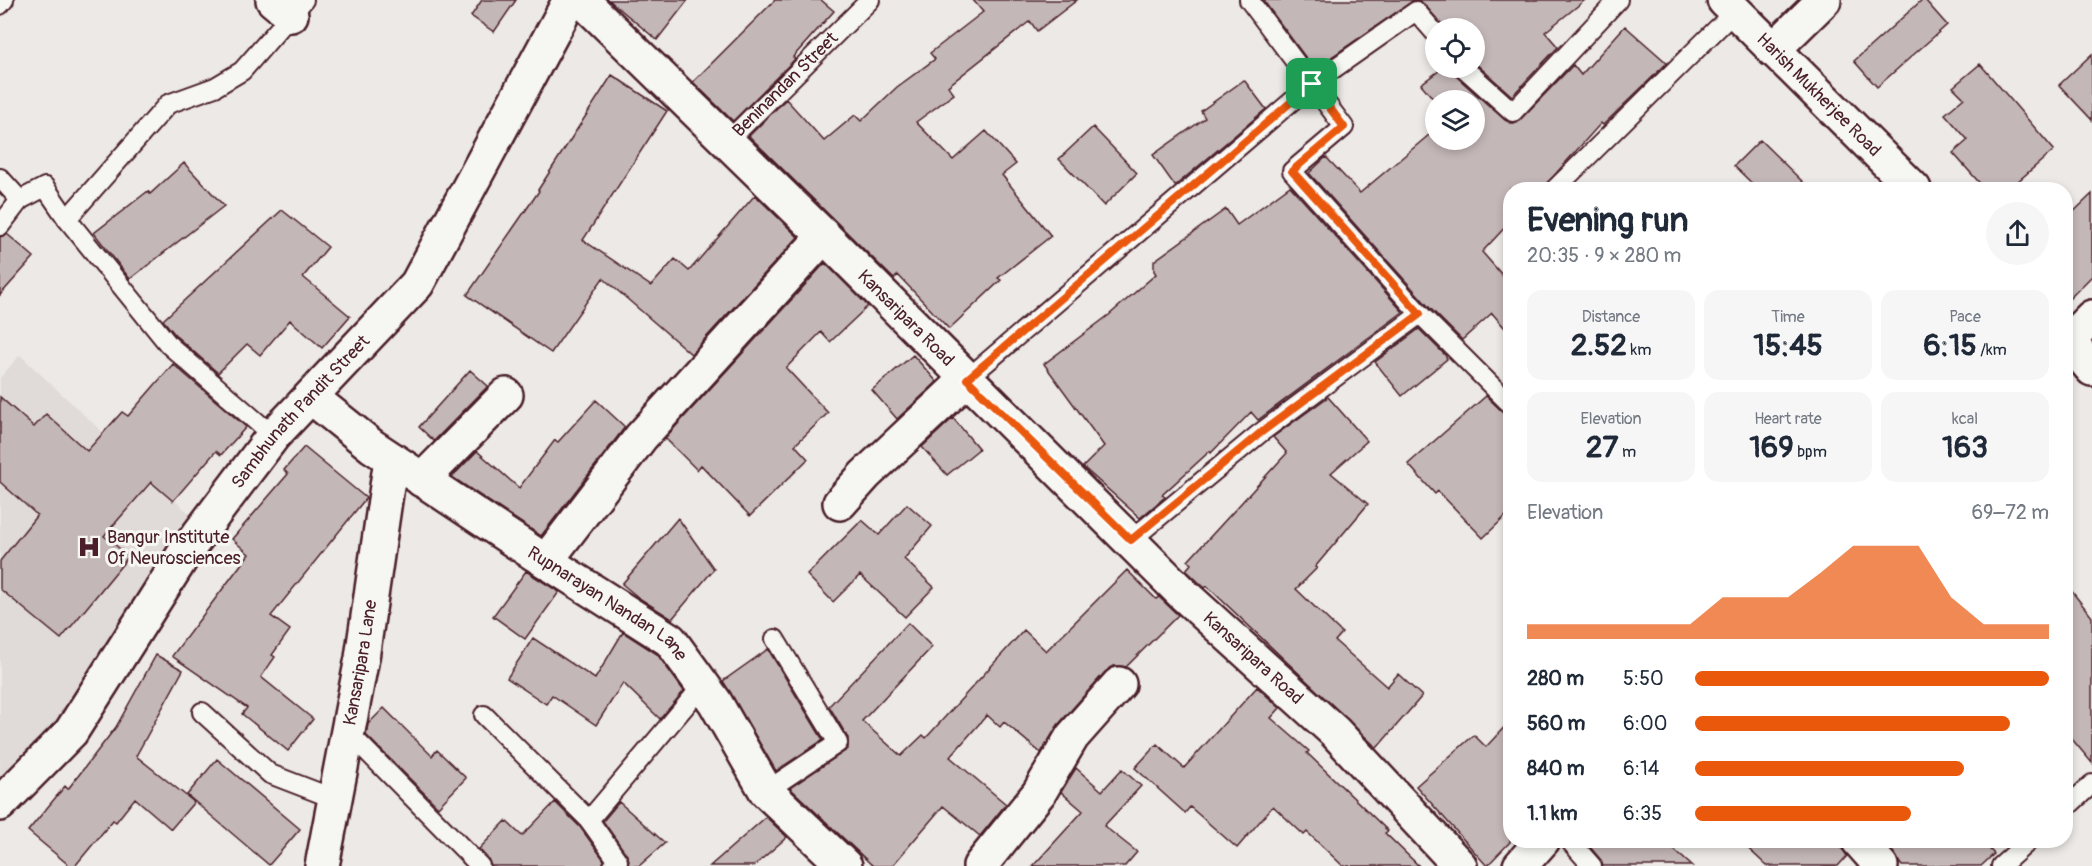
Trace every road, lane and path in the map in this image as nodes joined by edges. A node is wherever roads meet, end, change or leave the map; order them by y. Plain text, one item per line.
1 (4, 0) edge
2 (570, 0) edge
3 (582, 0) edge
4 (870, 0) edge
5 (1249, 0) edge
6 (1618, 0) edge
7 (1824, 0) edge
8 (0, 5) edge
9 (289, 5) edge
10 (1730, 5) edge
11 (1425, 21) edge
12 (1773, 50) junction
13 (1475, 78) edge
14 (1312, 84) junction
15 (727, 142) junction
16 (0, 178) edge
17 (1563, 182) edge
18 (1907, 182) edge
19 (20, 200) junction
20 (67, 219) junction
21 (0, 226) edge
22 (824, 236) junction
23 (1420, 314) junction
24 (2092, 317) edge
25 (2073, 335) edge
26 (2073, 349) edge
27 (2092, 369) edge
28 (967, 379) junction
29 (506, 395) dead end
30 (311, 397) junction
31 (1503, 397) edge
32 (273, 436) junction
33 (391, 459) junction
34 (422, 480) junction
35 (840, 503) dead end
36 (1131, 540) junction
37 (546, 561) junction
38 (775, 639) dead end
39 (1119, 684) dead end
40 (703, 685) junction
41 (202, 712) dead end
42 (484, 716) dead end
43 (348, 731) junction
44 (2092, 784) edge
45 (766, 791) junction
46 (334, 800) junction
47 (2073, 802) edge
48 (0, 804) edge
49 (589, 820) junction
50 (1536, 848) edge
51 (1576, 848) edge
52 (1865, 848) edge
53 (2021, 848) edge
54 (322, 866) edge
55 (480, 866) edge
56 (613, 866) edge
57 (845, 866) edge
58 (980, 866) edge
59 (1460, 866) edge
60 (1520, 866) edge
61 (1592, 866) edge
62 (1881, 866) edge
63 (2001, 866) edge

1 - 8 lane
2 - 30 street, Sambhunath Pandit Street
3 - 15 street, Kansaripara Road
4 - 15 lane, Beninandan Street
5 - 14 lane
6 - 13 lane
7 - 12 street
9 - 20 lane
10 - 12 street, Harish Mukherjee Road
10 - 17 lane
11 - 14 lane
12 - 18 street, Harish Mukherjee Road
14 - 23 lane
14 - 28 lane
15 - 22 street, Kansaripara Road
16 - 19 lane
19 - 20 lane
19 - 21 lane
20 - 32 lane
22 - 28 street, Kansaripara Road
22 - 37 street
23 - 31 lane
23 - 36 lane
24 - 25 street
26 - 27 street
28 - 35 street
28 - 36 street, Kansaripara Road
29 - 34 street
30 - 32 street, Sambhunath Pandit Street
30 - 33 street, Rupnarayan Nandan Lane
32 - 48 street, Sambhunath Pandit Street
33 - 34 street, Rupnarayan Nandan Lane
33 - 43 street, Kansaripara Lane
34 - 37 street, Rupnarayan Nandan Lane
36 - 59 street, Kansaripara Road
37 - 40 street, Rupnarayan Nandan Lane
38 - 45 lane
39 - 58 street
40 - 45 street, Rupnarayan Nandan Lane
40 - 49 lane
41 - 46 lane
42 - 49 lane
43 - 46 street, Kansaripara Lane
43 - 55 lane
44 - 47 lane
45 - 57 street, Rupnarayan Nandan Lane
46 - 54 street, Kansaripara Lane
49 - 56 lane
50 - 60 street
51 - 61 lane
52 - 62 street
53 - 63 lane

